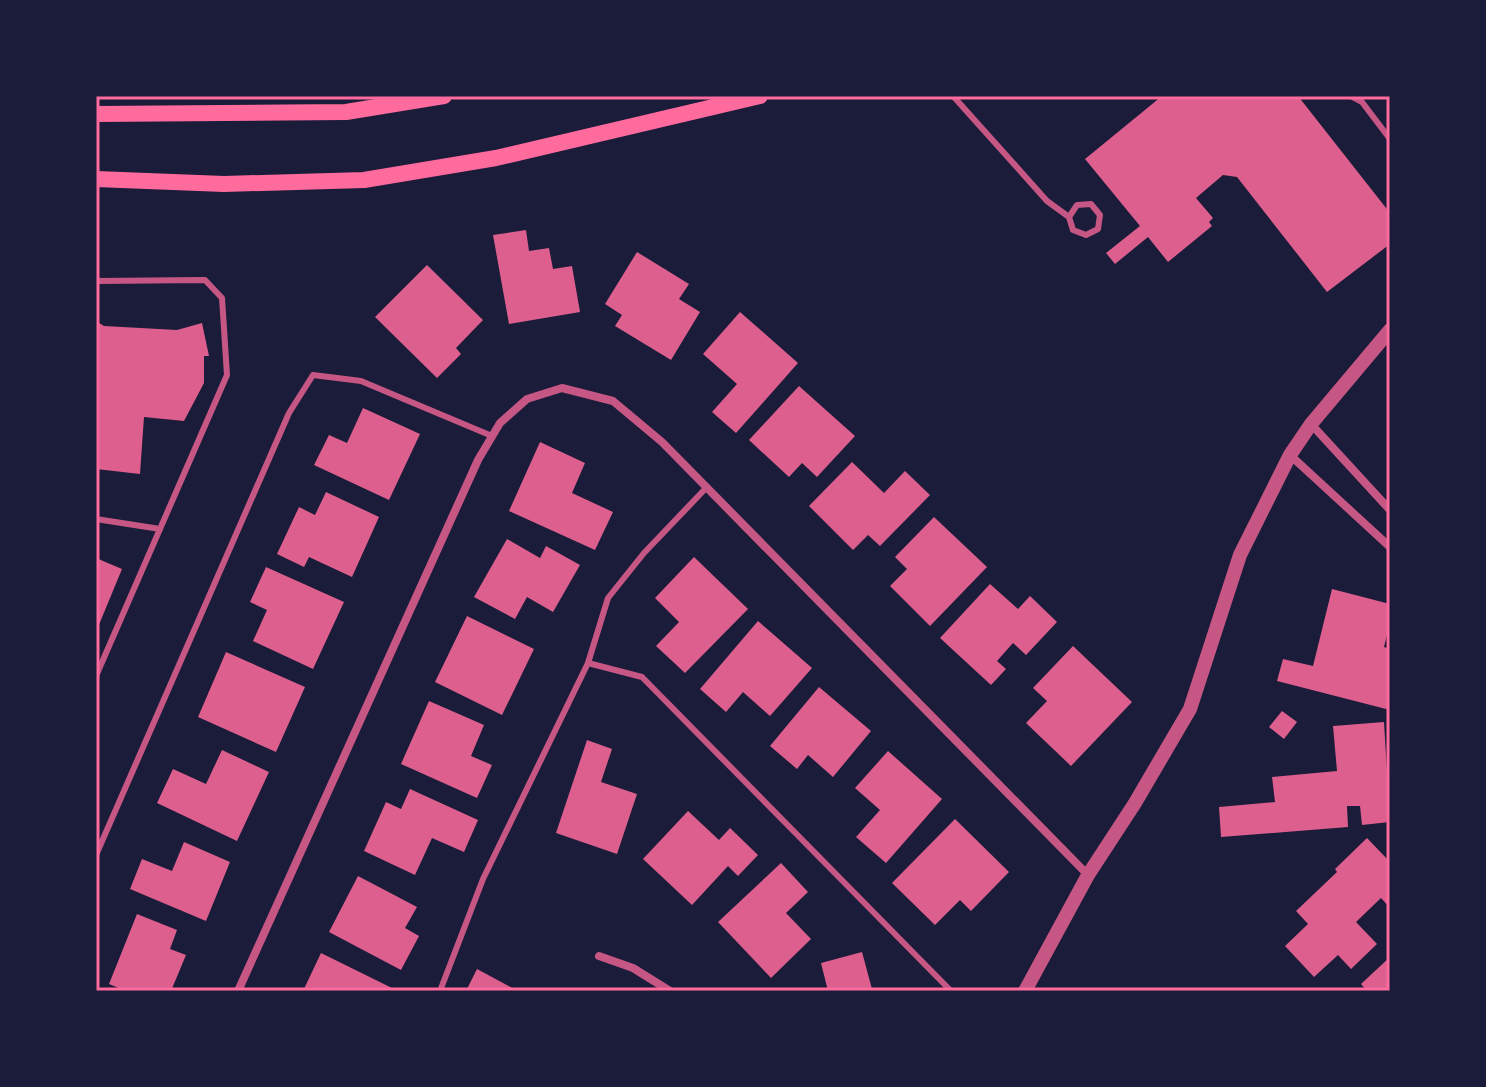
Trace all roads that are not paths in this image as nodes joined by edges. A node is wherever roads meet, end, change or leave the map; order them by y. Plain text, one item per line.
1 (444, 96) edge
2 (760, 96) edge
3 (953, 96) edge
4 (1351, 96) edge
5 (96, 114) edge
6 (1390, 139) edge
7 (96, 179) edge
8 (1069, 217) junction
9 (96, 281) edge
10 (1390, 330) edge
11 (1311, 424) junction
12 (492, 436) junction
13 (1290, 455) junction
14 (707, 487) junction
15 (1390, 510) edge
16 (96, 519) edge
17 (160, 529) junction
18 (1390, 547) edge
19 (588, 663) junction
20 (96, 676) edge
21 (96, 855) edge
22 (1088, 875) junction
23 (599, 956) dead end
24 (238, 991) edge
25 (440, 991) edge
26 (670, 991) edge
27 (951, 991) edge
28 (1025, 991) edge

1 - 5 main road
2 - 7 main road
3 - 8 lane
4 - 6 lane
8 - 8 lane
9 - 17 lane
10 - 11 street
11 - 13 street
11 - 15 street
12 - 14 street
12 - 21 lane
12 - 24 street
13 - 18 street
13 - 22 street
14 - 19 lane
14 - 22 street
16 - 17 lane
17 - 20 lane
19 - 25 lane
19 - 27 lane
22 - 28 street
23 - 26 street

